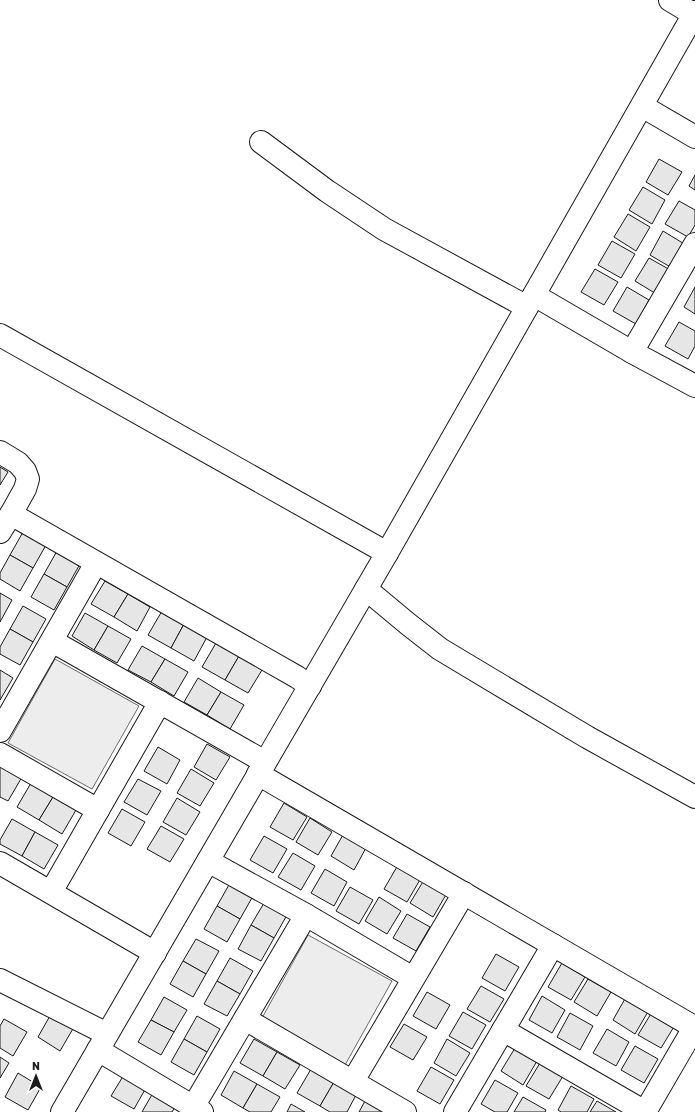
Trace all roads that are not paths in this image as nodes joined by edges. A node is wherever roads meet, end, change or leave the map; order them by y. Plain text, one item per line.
1 (670, 0) edge
2 (695, 14) edge
3 (642, 106) junction
4 (695, 137) edge
5 (261, 142) dead end
6 (695, 244) edge
7 (688, 273) edge
8 (530, 301) junction
9 (0, 335) edge
10 (632, 352) junction
11 (695, 386) edge
12 (0, 452) edge
13 (5, 523) edge
14 (387, 553) junction
15 (96, 563) junction
16 (366, 589) junction
17 (52, 641) junction
18 (310, 686) junction
19 (160, 702) junction
20 (0, 731) edge
21 (0, 754) edge
22 (262, 768) junction
23 (695, 797) edge
24 (98, 810) junction
25 (208, 861) junction
26 (0, 863) edge
27 (50, 892) junction
28 (464, 893) junction
29 (306, 915) junction
30 (553, 945) junction
31 (155, 953) junction
32 (413, 978) junction
33 (1, 982) edge
34 (245, 1019) junction
35 (695, 1027) edge
36 (503, 1030) junction
37 (103, 1042) junction
38 (353, 1081) junction
39 (197, 1110) edge
40 (62, 1112) edge
41 (405, 1112) edge
42 (455, 1112) edge
43 (645, 1112) edge

1 - 2 street
2 - 3 street
3 - 4 street
3 - 8 street
5 - 8 street
6 - 7 street
7 - 10 street
8 - 10 street
8 - 14 street
9 - 14 street
10 - 11 street
12 - 13 street
13 - 15 street
14 - 16 street
15 - 17 street
15 - 18 street
16 - 18 street
16 - 23 street
17 - 19 street
17 - 20 street
18 - 22 street
19 - 22 street
19 - 24 street
21 - 24 street
22 - 25 street
22 - 28 street
24 - 27 street
25 - 29 street
25 - 31 street
26 - 27 street
27 - 31 street
28 - 30 street
28 - 32 street
29 - 32 street
29 - 34 street
30 - 35 street
30 - 36 street
31 - 37 street
32 - 38 street
33 - 37 street
34 - 38 street
34 - 39 street
35 - 43 street
36 - 42 street
36 - 43 street
37 - 39 street
37 - 40 street
38 - 41 street

